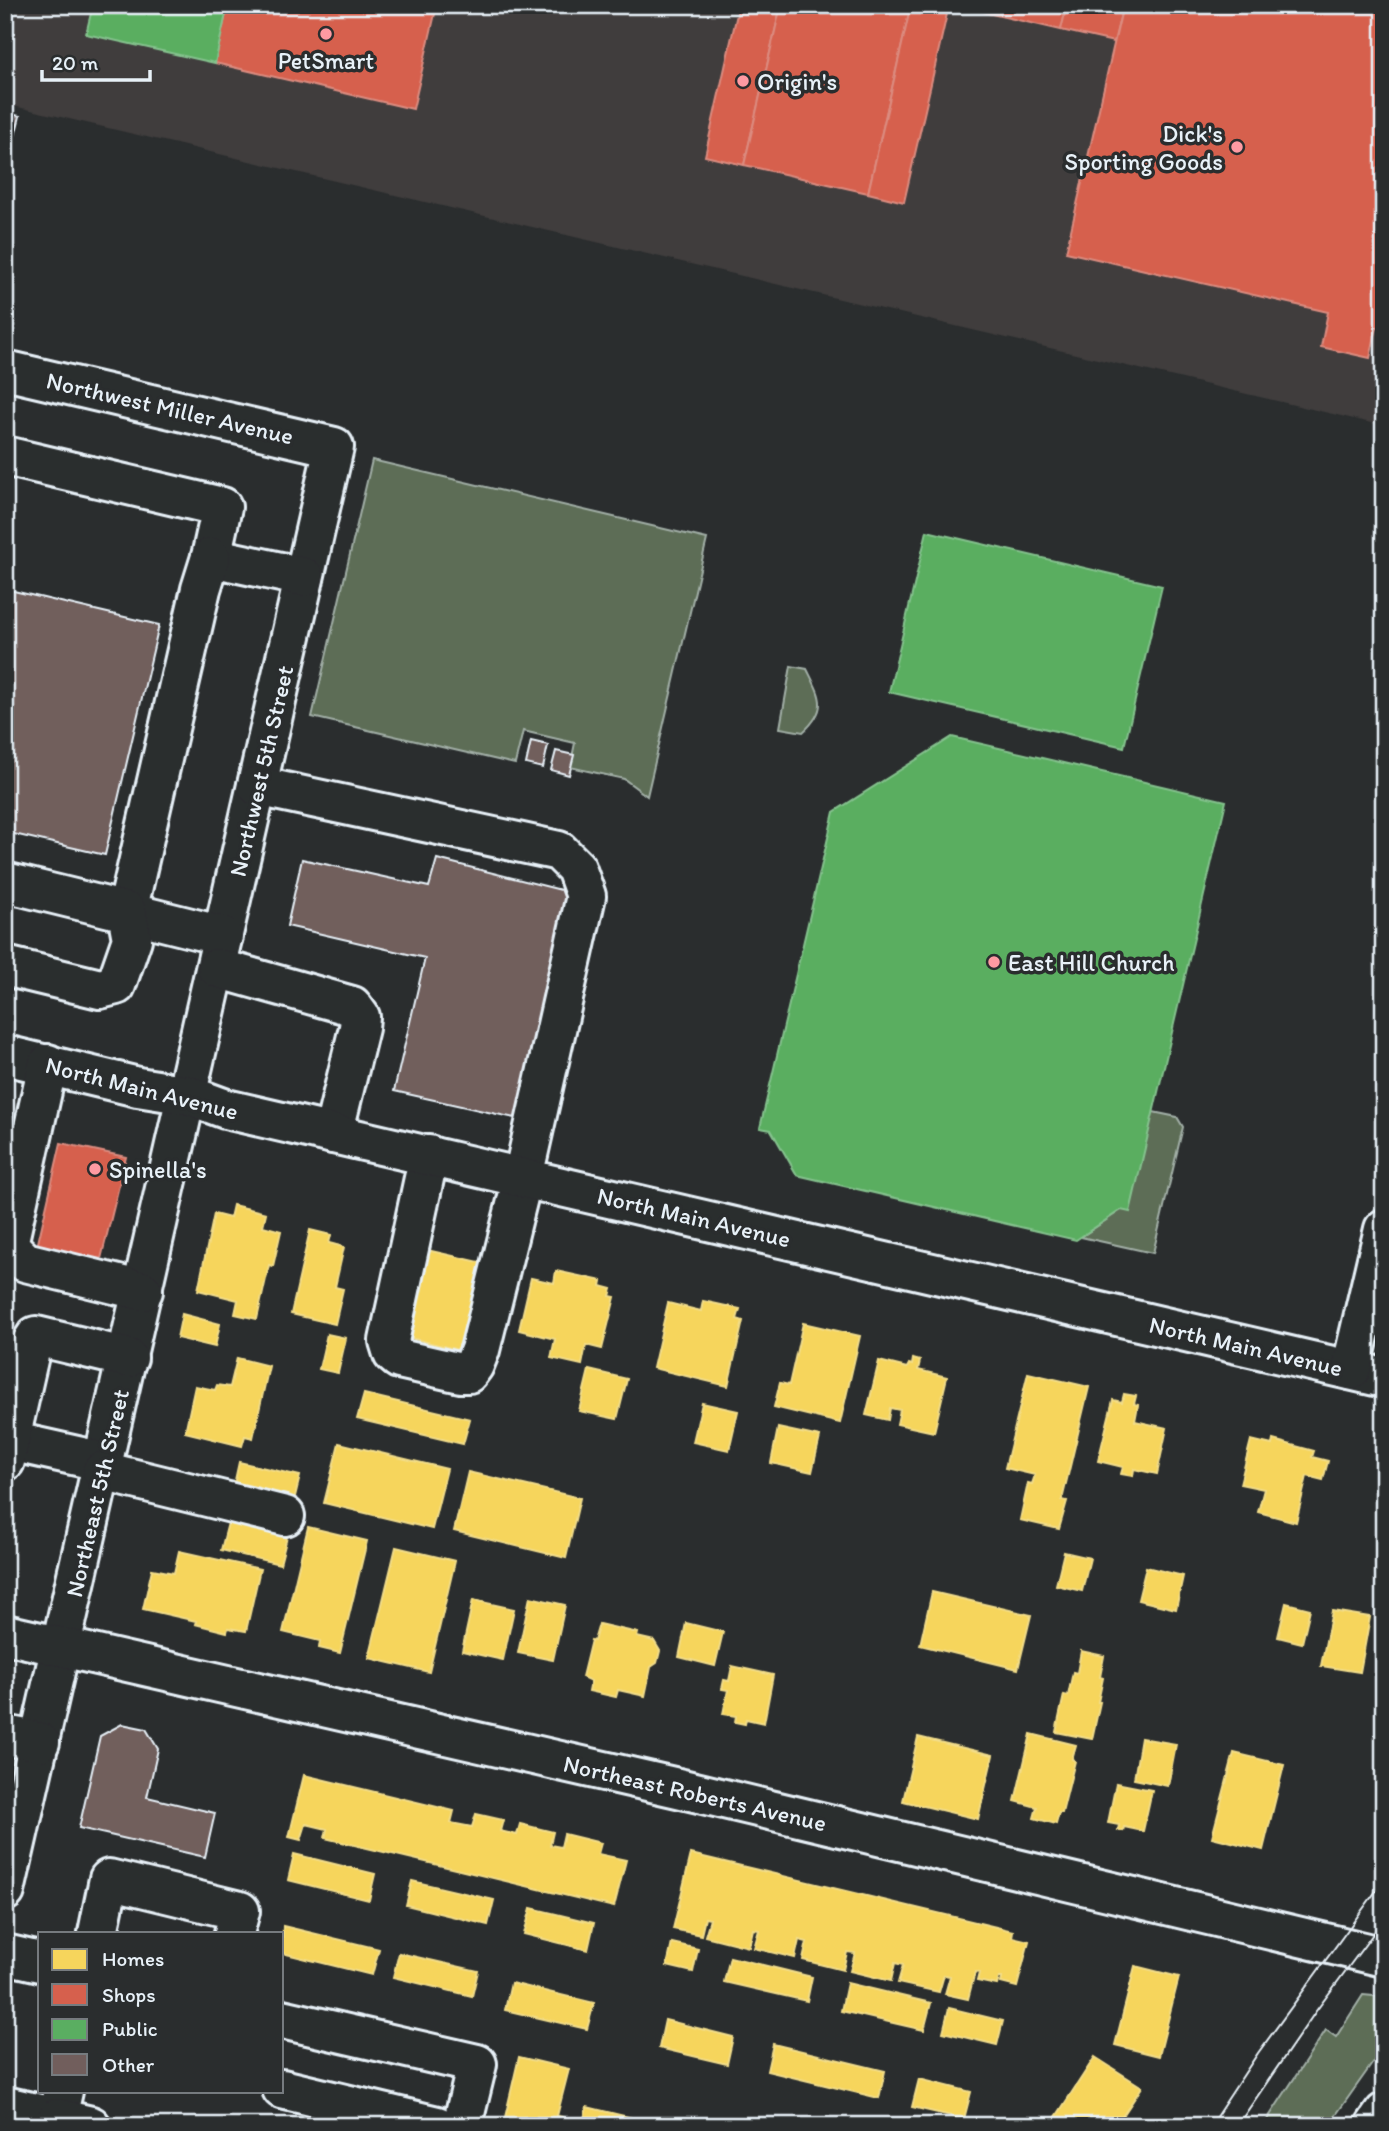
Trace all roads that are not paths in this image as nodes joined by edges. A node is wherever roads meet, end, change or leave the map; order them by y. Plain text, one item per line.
1 (5, 370) edge
2 (334, 446) joint
3 (5, 456) edge
4 (211, 557) junction
5 (304, 578) junction
6 (257, 786) junction
7 (5, 882) edge
8 (127, 912) junction
9 (220, 952) junction
10 (5, 966) edge
11 (5, 1055) edge
12 (48, 1064) junction
13 (188, 1095) junction
14 (333, 1134) junction
15 (429, 1156) junction
16 (523, 1177) junction
17 (1384, 1229) edge
18 (143, 1291) junction
19 (128, 1357) junction
20 (1367, 1374) edge
21 (7, 1451) edge
22 (103, 1466) junction
23 (285, 1516) dead end
24 (5, 1634) edge
25 (62, 1647) junction
26 (22, 1739) edge
27 (10, 1846) edge
28 (5, 1891) edge
29 (98, 1932) edge
30 (234, 1932) edge
31 (5, 1954) edge
32 (1384, 1957) edge
33 (38, 1962) edge
34 (284, 2019) edge
35 (284, 2089) edge
36 (5, 2106) edge
37 (70, 2112) edge
38 (1384, 2113) edge
39 (437, 2126) edge
40 (462, 2126) edge
41 (1375, 2126) edge

1 - 2 street, Northwest Miller Avenue
2 - 5 street, Northwest 5th Street
3 - 4 street
4 - 5 street
4 - 8 street
5 - 6 street, Northwest 5th Street
6 - 9 street, Northwest 5th Street
6 - 16 street
7 - 8 street
8 - 9 street
8 - 10 street
9 - 13 street, Northwest 5th Street
9 - 14 street
11 - 12 street, North Main Avenue
12 - 13 street, North Main Avenue
12 - 18 street
13 - 14 street, North Main Avenue
13 - 18 street, Northeast 5th Street
14 - 15 street, North Main Avenue
15 - 16 street, North Main Avenue
15 - 16 street
16 - 20 street, North Main Avenue
17 - 20 street
18 - 19 street, Northeast 5th Street
19 - 21 street
19 - 22 street, Northeast 5th Street
21 - 22 street
22 - 23 street
22 - 25 street, Northeast 5th Street
24 - 25 street, Northeast Roberts Avenue
25 - 26 street, Northeast 5th Street
25 - 32 street, Northeast Roberts Avenue
26 - 27 street, Northeast 5th Street
27 - 28 street, Northeast 5th Street
29 - 30 street
31 - 33 street
34 - 40 street
35 - 39 street
36 - 37 street
38 - 41 street

